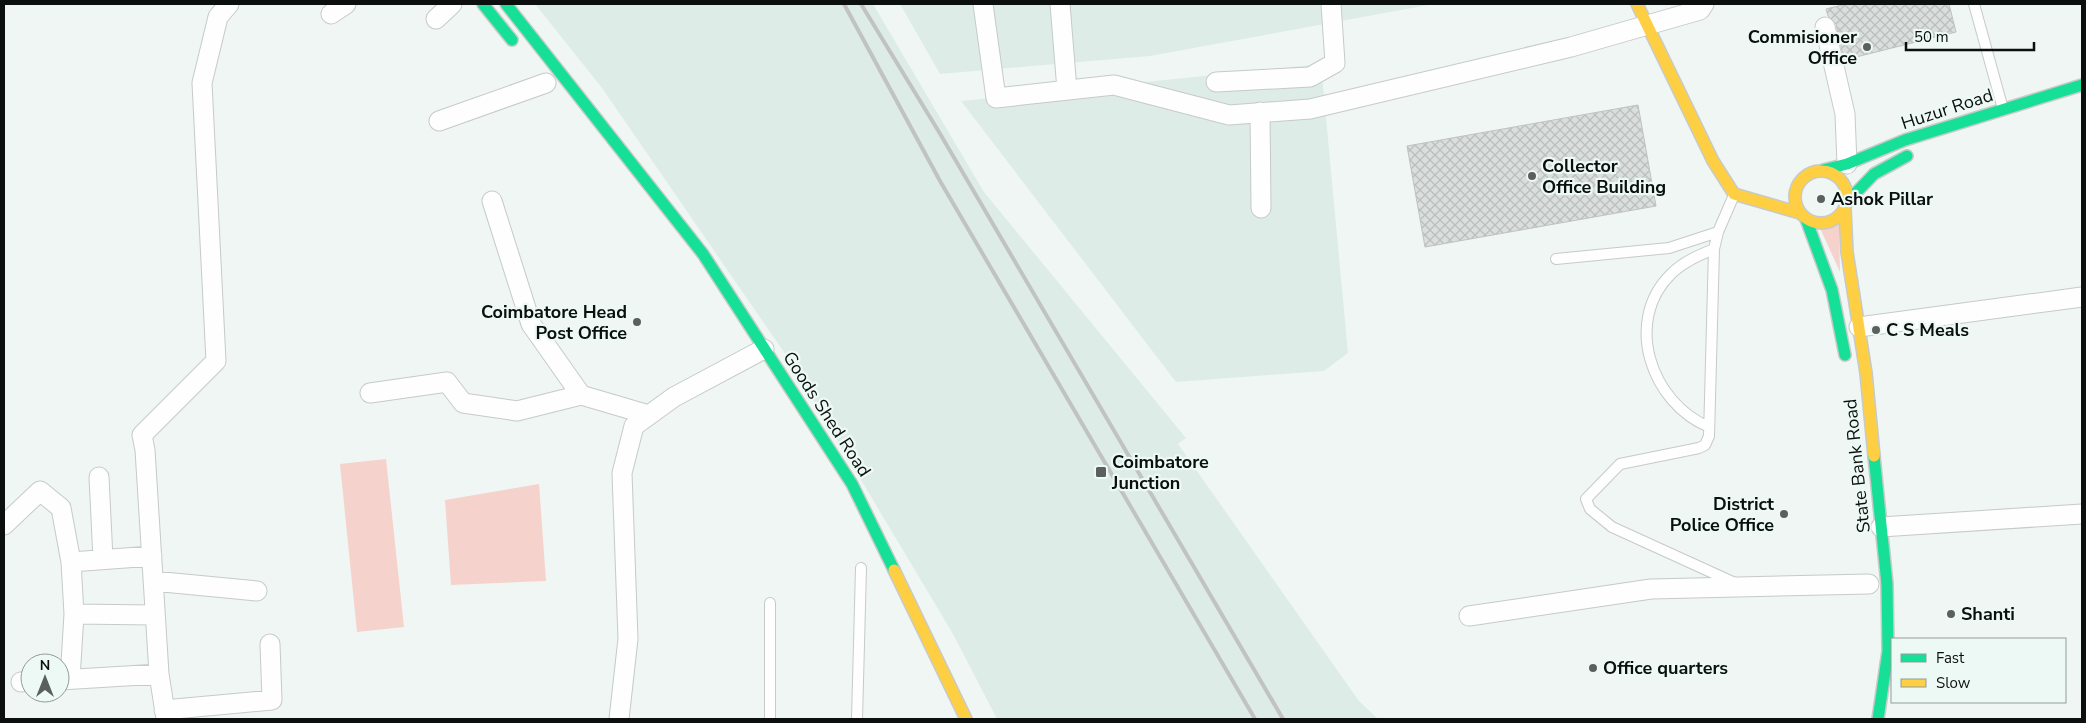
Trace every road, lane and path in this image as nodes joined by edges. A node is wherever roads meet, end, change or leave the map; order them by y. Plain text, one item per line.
1 (229, 4) edge
2 (452, 4) edge
3 (483, 4) edge
4 (506, 4) edge
5 (983, 4) edge
6 (1060, 4) edge
7 (1331, 4) edge
8 (1637, 4) edge
9 (1704, 4) edge
10 (1974, 4) edge
11 (436, 19) dead end
12 (1646, 25) junction
13 (1825, 27) dead end
14 (518, 47) dead end
15 (1216, 82) dead end
16 (546, 83) dead end
17 (2082, 85) edge
18 (1067, 90) junction
19 (2003, 110) junction
20 (1260, 112) junction
21 (611, 117) dead end
22 (440, 121) dead end
23 (588, 130) dead end
24 (621, 150) junction
25 (1918, 152) dead end
26 (1847, 164) junction
27 (1823, 170) junction
28 (1800, 181) junction
29 (1783, 186) dead end
30 (1760, 190) dead end
31 (1734, 194) junction
32 (492, 201) dead end
33 (1846, 205) junction
34 (1261, 208) dead end
35 (1803, 216) junction
36 (1718, 232) junction
37 (1714, 249) junction
38 (1556, 259) dead end
39 (2082, 297) edge
40 (1859, 327) junction
41 (764, 349) junction
42 (1847, 364) dead end
43 (370, 393) dead end
44 (581, 395) junction
45 (649, 415) junction
46 (1708, 427) junction
47 (100, 477) dead end
48 (2082, 514) edge
49 (4, 526) edge
50 (1881, 527) junction
51 (152, 556) junction
52 (103, 560) junction
53 (71, 562) junction
54 (861, 568) dead end
55 (153, 581) junction
56 (1869, 584) dead end
57 (1744, 587) junction
58 (257, 591) dead end
59 (770, 603) dead end
60 (74, 614) junction
61 (155, 616) junction
62 (1469, 616) dead end
63 (270, 644) dead end
64 (69, 653) edge
65 (159, 674) junction
66 (70, 679) edge
67 (165, 714) edge
68 (619, 719) edge
69 (770, 719) edge
70 (857, 719) edge
71 (966, 719) edge
72 (1878, 719) edge

1 - 51 street
2 - 11 street
3 - 14 main road
4 - 24 main road, Goods Shed Road
5 - 18 street
6 - 18 street
7 - 15 street
8 - 12 main road
9 - 12 street
10 - 19 lane
12 - 20 street
12 - 31 main road
13 - 26 street
16 - 22 street
17 - 19 main road, Huzur Road
18 - 20 street
19 - 26 main road, Huzur Road
20 - 34 street
21 - 24 main road
23 - 24 main road
24 - 41 main road, Goods Shed Road
25 - 33 main road
26 - 27 main road, Huzur Road
27 - 28 main road
27 - 33 main road
28 - 29 main road
28 - 35 main road
30 - 31 main road
31 - 35 main road
31 - 36 lane
32 - 44 street
33 - 35 main road
33 - 40 main road, State Bank Road
35 - 42 main road
36 - 37 lane
36 - 38 lane
37 - 46 lane
37 - 46 lane
39 - 40 street
40 - 50 main road, State Bank Road
41 - 45 street
41 - 71 main road, Goods Shed Road
43 - 44 street
44 - 45 street
45 - 68 street
46 - 57 lane
47 - 52 street
48 - 50 street
49 - 53 street
50 - 72 main road, State Bank Road
51 - 52 street
51 - 55 street
52 - 53 street
53 - 60 street
54 - 70 lane
55 - 58 street
55 - 61 street
56 - 57 street
57 - 62 street
59 - 69 lane
60 - 61 street
60 - 64 street
61 - 65 street
63 - 67 street
65 - 66 street
65 - 67 street

